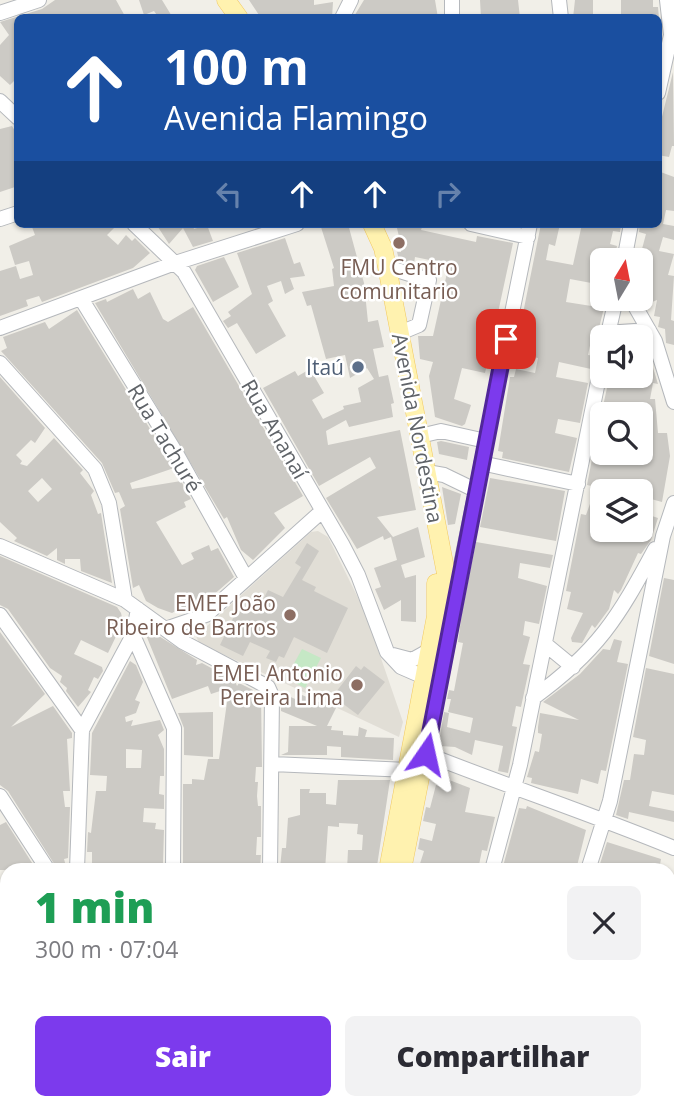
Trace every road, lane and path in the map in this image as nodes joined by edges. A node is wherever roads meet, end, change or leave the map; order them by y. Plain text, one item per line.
1 (39, 0) edge
2 (667, 0) edge
3 (0, 13) edge
4 (668, 35) edge
5 (662, 70) edge
6 (0, 101) edge
7 (12, 114) edge
8 (138, 228) edge
9 (284, 228) edge
10 (510, 228) edge
11 (630, 228) edge
12 (374, 230) edge
13 (529, 230) edge
14 (626, 248) edge
15 (175, 262) junction
16 (387, 267) junction
17 (82, 300) junction
18 (0, 328) edge
19 (400, 333) junction
20 (653, 340) edge
21 (0, 363) edge
22 (597, 388) edge
23 (674, 402) edge
24 (420, 436) junction
25 (485, 440) junction
26 (481, 463) junction
27 (427, 472) junction
28 (578, 484) junction
29 (475, 490) junction
30 (674, 504) edge
31 (322, 511) junction
32 (663, 536) junction
33 (0, 546) edge
34 (464, 546) junction
35 (438, 557) junction
36 (246, 578) junction
37 (125, 600) junction
38 (138, 609) junction
39 (0, 615) edge
40 (451, 620) junction
41 (165, 629) junction
42 (133, 635) junction
43 (545, 645) junction
44 (430, 650) junction
45 (387, 652) junction
46 (573, 667) junction
47 (424, 677) junction
48 (533, 698) junction
49 (82, 730) junction
50 (418, 751) junction
51 (272, 764) junction
52 (408, 770) junction
53 (514, 789) junction
54 (0, 796) edge
55 (604, 819) junction
56 (674, 848) edge
57 (43, 863) edge
58 (77, 863) edge
59 (173, 863) edge
60 (270, 863) edge
61 (394, 863) edge
62 (394, 863) edge
63 (494, 863) edge
64 (590, 863) edge

1 - 3 street
2 - 4 street
4 - 5 street
6 - 7 street
8 - 15 street, Rua Ananaí
9 - 15 street
10 - 13 street
11 - 14 street
12 - 16 main road, Avenida Nordestina
12 - 35 main road, Avenida Nordestina
13 - 25 street
15 - 17 street
15 - 31 street, Rua Ananaí
16 - 19 main road, Avenida Nordestina
16 - 19 street
17 - 18 street
17 - 36 street, Rua Tachuré
19 - 24 main road, Avenida Nordestina
20 - 23 street
21 - 37 street
22 - 28 street
24 - 25 street
24 - 27 main road, Avenida Nordestina
25 - 26 street
26 - 28 street
26 - 29 street
27 - 29 street
27 - 35 main road, Avenida Nordestina
28 - 43 street
29 - 34 street
30 - 32 street
31 - 36 street
31 - 45 street, Rua Ananaí
32 - 46 street
32 - 55 street
33 - 37 street
34 - 35 street
34 - 40 street
35 - 40 main road, Avenida Nordestina
35 - 44 main road, Avenida Nordestina
36 - 41 street
37 - 38 street
38 - 41 street
38 - 42 street
39 - 49 street
40 - 50 main road, Avenida Nordestina
41 - 51 street
42 - 49 street
42 - 59 street
43 - 46 street
43 - 48 street
44 - 45 street
44 - 47 main road, Avenida Nordestina
45 - 47 street
46 - 48 street
47 - 50 main road, Avenida Nordestina
48 - 53 street
49 - 58 street
50 - 52 main road, Avenida Nordestina
50 - 53 street
50 - 61 main road, Avenida Nordestina
51 - 52 street
51 - 60 street
52 - 62 main road, Avenida Nordestina
53 - 55 street
53 - 63 street
54 - 57 street
55 - 56 street
55 - 64 street

